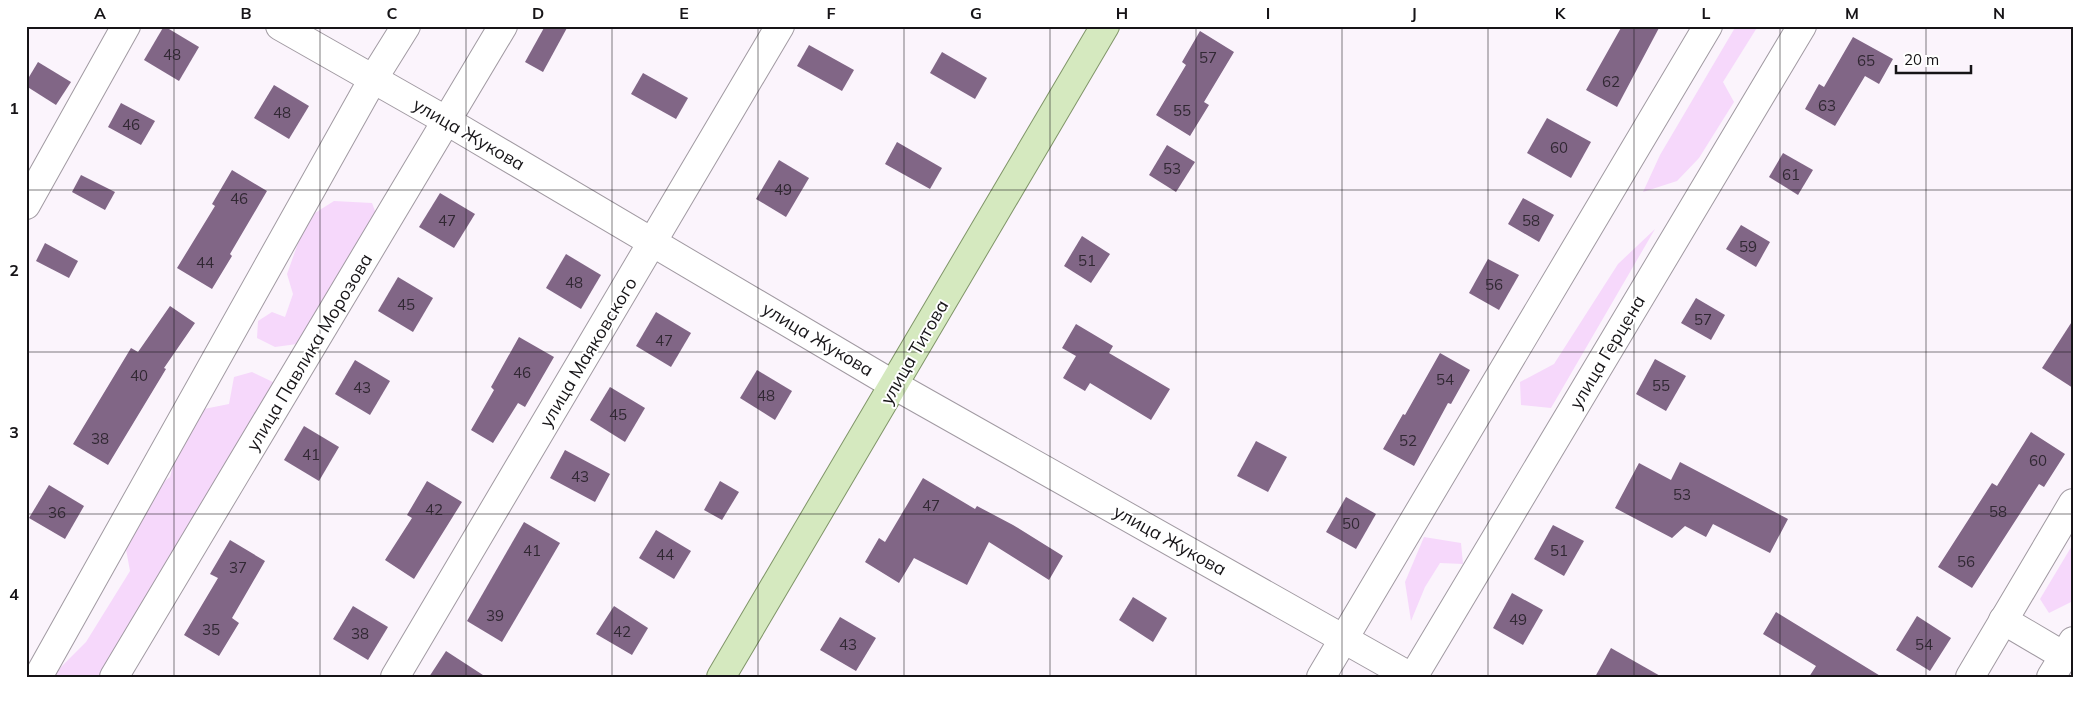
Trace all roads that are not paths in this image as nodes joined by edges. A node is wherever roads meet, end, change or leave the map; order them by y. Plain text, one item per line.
1 (126, 26) edge
2 (280, 26) edge
3 (406, 26) edge
4 (503, 26) edge
5 (780, 26) edge
6 (1105, 26) edge
7 (1708, 26) edge
8 (1802, 26) edge
9 (373, 79) junction
10 (447, 121) junction
11 (26, 205) edge
12 (653, 241) junction
13 (894, 385) junction
14 (2073, 503) edge
15 (2003, 620) junction
16 (1344, 638) junction
17 (2062, 658) edge
18 (38, 677) edge
19 (114, 677) edge
20 (394, 677) edge
21 (721, 677) edge
22 (1322, 677) edge
23 (1412, 677) edge
24 (1970, 677) edge

1 - 11 street
2 - 9 street, улица Жукова
3 - 9 street
4 - 10 street, улица Павлика Морозова
5 - 12 street, улица Маяковского
6 - 13 main road, улица Титова
7 - 16 street
8 - 23 street, улица Герцена
9 - 10 street, улица Жукова
9 - 18 street
10 - 12 street, улица Жукова
10 - 19 street, улица Павлика Морозова
12 - 13 street, улица Жукова
12 - 20 street, улица Маяковского
13 - 16 street, улица Жукова
13 - 21 main road, улица Титова
14 - 15 street
15 - 17 street
15 - 24 street
16 - 22 street
16 - 23 street, улица Жукова

